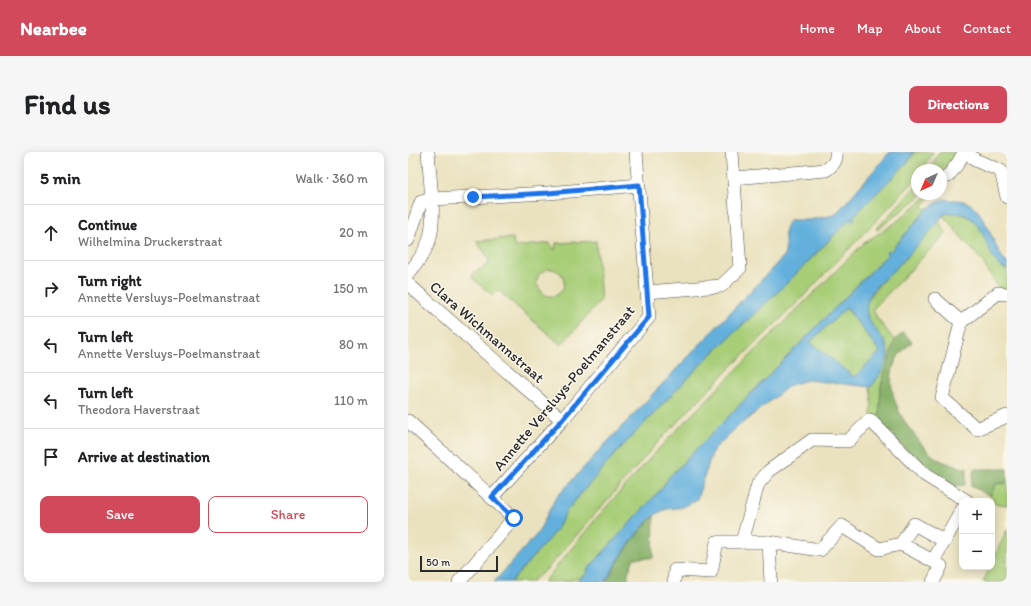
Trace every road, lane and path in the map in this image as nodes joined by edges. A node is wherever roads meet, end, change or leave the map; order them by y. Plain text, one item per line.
1 (428, 152) edge
2 (636, 152) edge
3 (732, 152) edge
4 (836, 152) edge
5 (966, 152) edge
6 (948, 176) dead end
7 (734, 178) junction
8 (639, 185) junction
9 (1007, 197) edge
10 (432, 199) junction
11 (408, 240) edge
12 (408, 274) edge
13 (408, 284) edge
14 (647, 292) junction
15 (1007, 294) edge
16 (935, 299) dead end
17 (961, 322) junction
18 (1007, 416) edge
19 (562, 420) junction
20 (408, 421) edge
21 (492, 497) junction
22 (959, 498) edge
23 (959, 516) edge
24 (945, 541) junction
25 (742, 542) junction
26 (769, 542) junction
27 (901, 544) junction
28 (933, 561) junction
29 (459, 582) edge
30 (674, 582) edge
31 (771, 582) edge
32 (933, 582) edge

1 - 10 street
2 - 8 street, Annette Versluys-Poelmanstraat
3 - 7 street
4 - 7 street
5 - 6 street
5 - 9 street
7 - 14 street
8 - 10 street
8 - 14 street, Annette Versluys-Poelmanstraat
10 - 11 street
10 - 12 street
13 - 19 street, Clara Wichmannstraat
14 - 19 street, Annette Versluys-Poelmanstraat
15 - 17 street
16 - 17 street
17 - 18 street
19 - 21 street, Annette Versluys-Poelmanstraat
20 - 21 street
21 - 29 street
22 - 25 street
23 - 24 street
24 - 27 street
24 - 28 street
25 - 26 street
25 - 30 street
26 - 27 street
26 - 31 street
27 - 28 street
28 - 32 street

